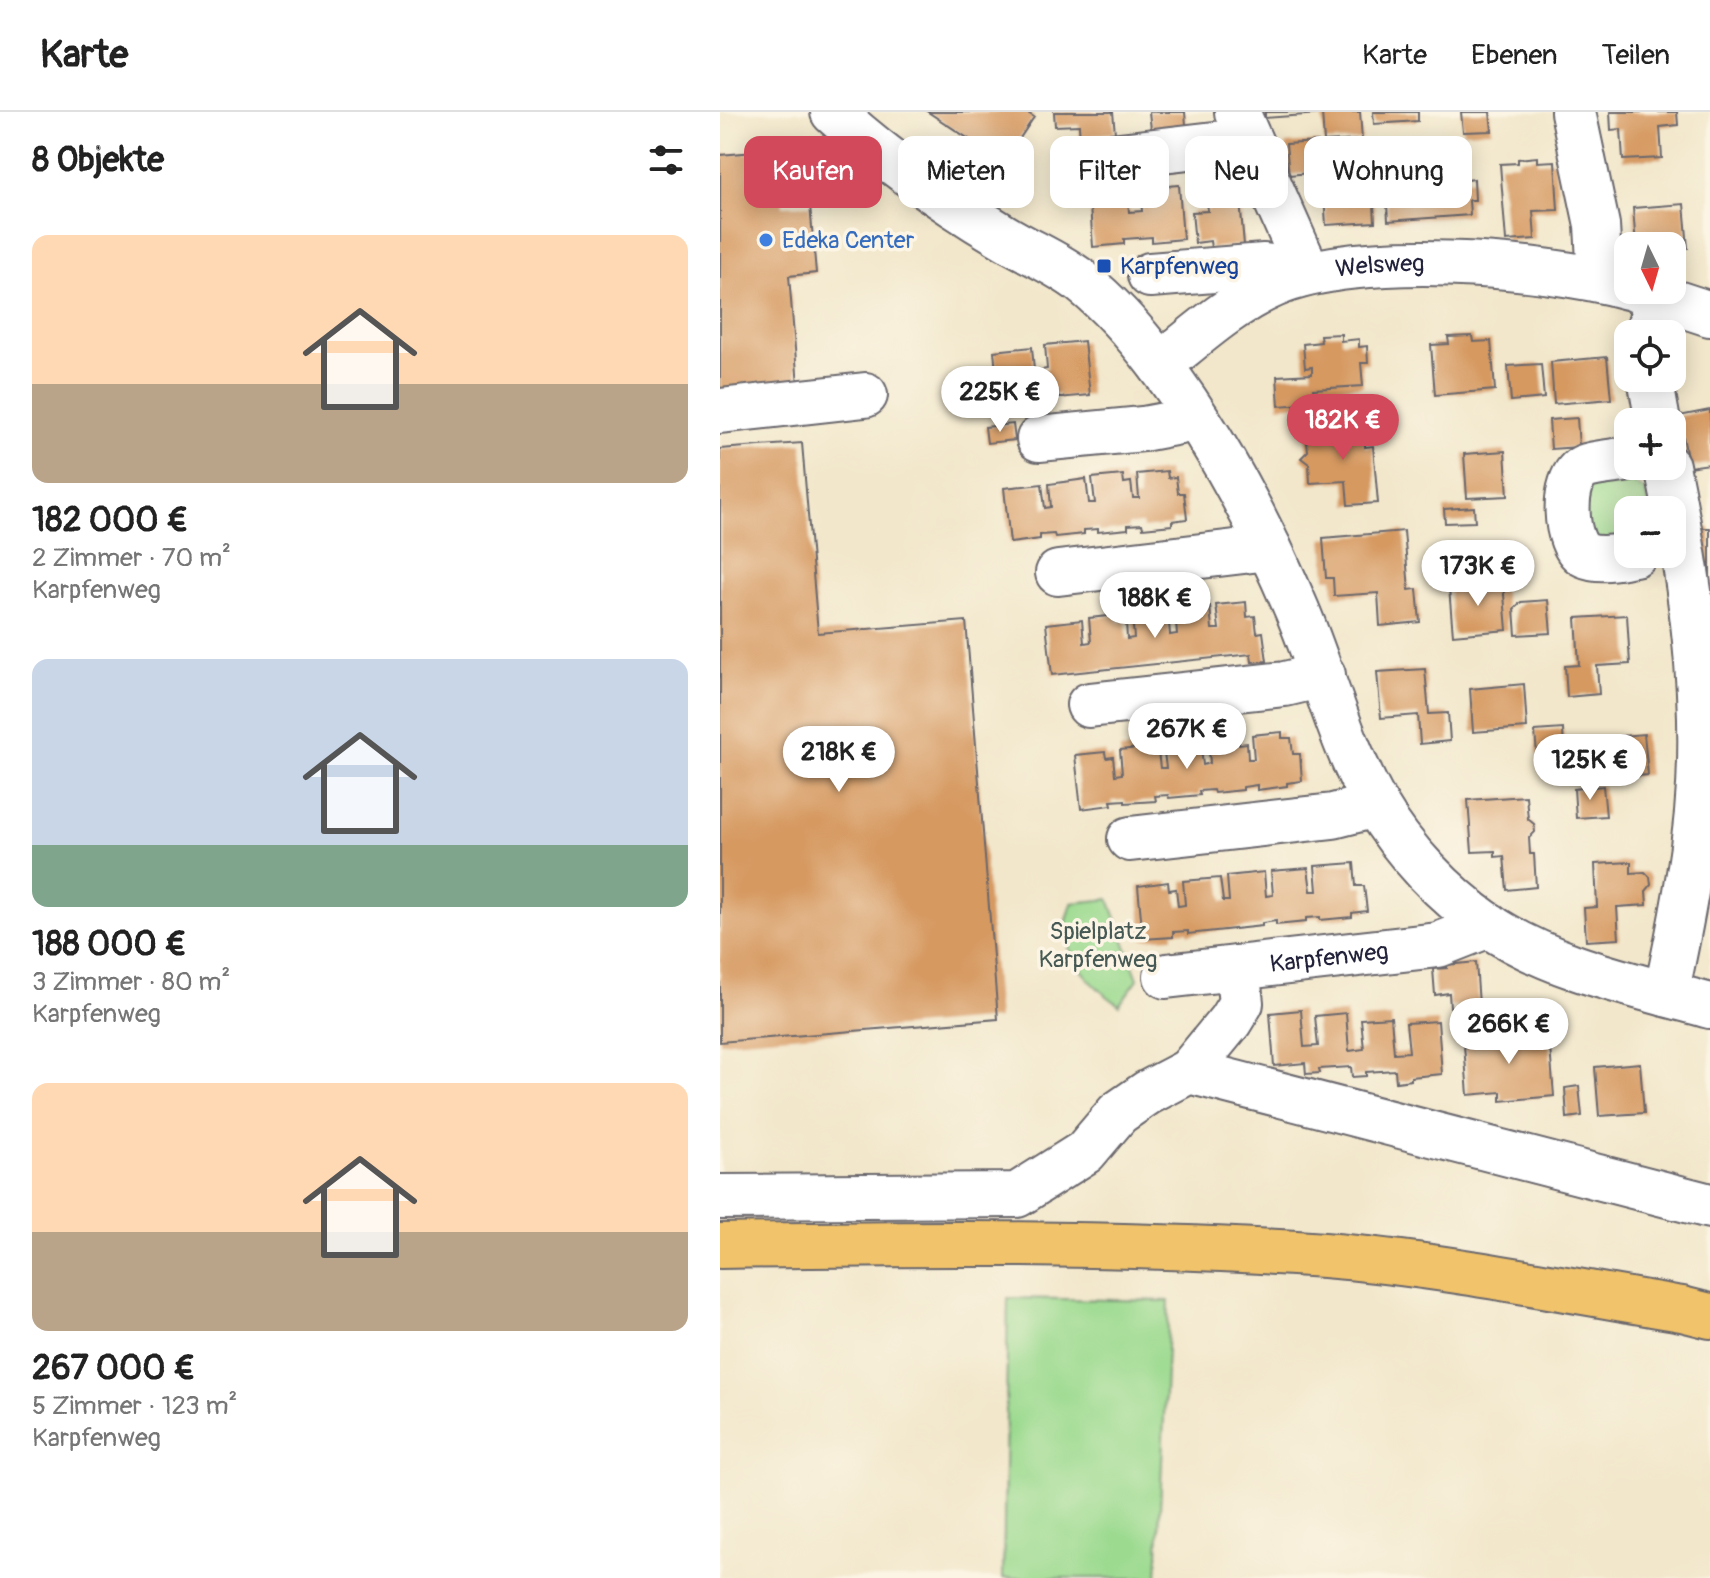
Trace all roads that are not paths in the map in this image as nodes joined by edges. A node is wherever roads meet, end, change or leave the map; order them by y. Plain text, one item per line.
1 (833, 112) edge
2 (1573, 112) edge
3 (1243, 126) edge
4 (1169, 143) edge
5 (1308, 272) junction
6 (1150, 275) dead end
7 (1614, 277) edge
8 (1614, 292) edge
9 (1665, 304) edge
10 (1710, 314) edge
11 (1160, 365) junction
12 (865, 395) dead end
13 (720, 411) edge
14 (1196, 419) junction
15 (1039, 439) dead end
16 (1614, 462) edge
17 (1269, 548) junction
18 (1614, 557) edge
19 (1681, 568) edge
20 (1058, 573) dead end
21 (1323, 675) junction
22 (1089, 705) dead end
23 (1376, 805) junction
24 (1130, 839) dead end
25 (1489, 925) junction
26 (1237, 968) junction
27 (1166, 976) dead end
28 (1666, 994) junction
29 (1710, 1006) edge
30 (1189, 1071) junction
31 (720, 1197) edge
32 (1710, 1206) edge
33 (720, 1246) edge
34 (1710, 1316) edge

1 - 11 street
2 - 7 street
3 - 4 street
3 - 5 street
5 - 6 street
5 - 8 street, Welsweg
5 - 11 street, Welsweg
9 - 10 street, Welsweg
11 - 14 street
12 - 13 street
14 - 15 street
14 - 17 street
16 - 18 street
17 - 20 street
17 - 21 street
19 - 28 street
21 - 22 street
21 - 23 street
23 - 24 street
23 - 25 street
25 - 26 street, Karpfenweg
25 - 28 street
26 - 27 street, Karpfenweg
26 - 30 street
28 - 29 street
30 - 31 street
30 - 32 street
33 - 34 main road

